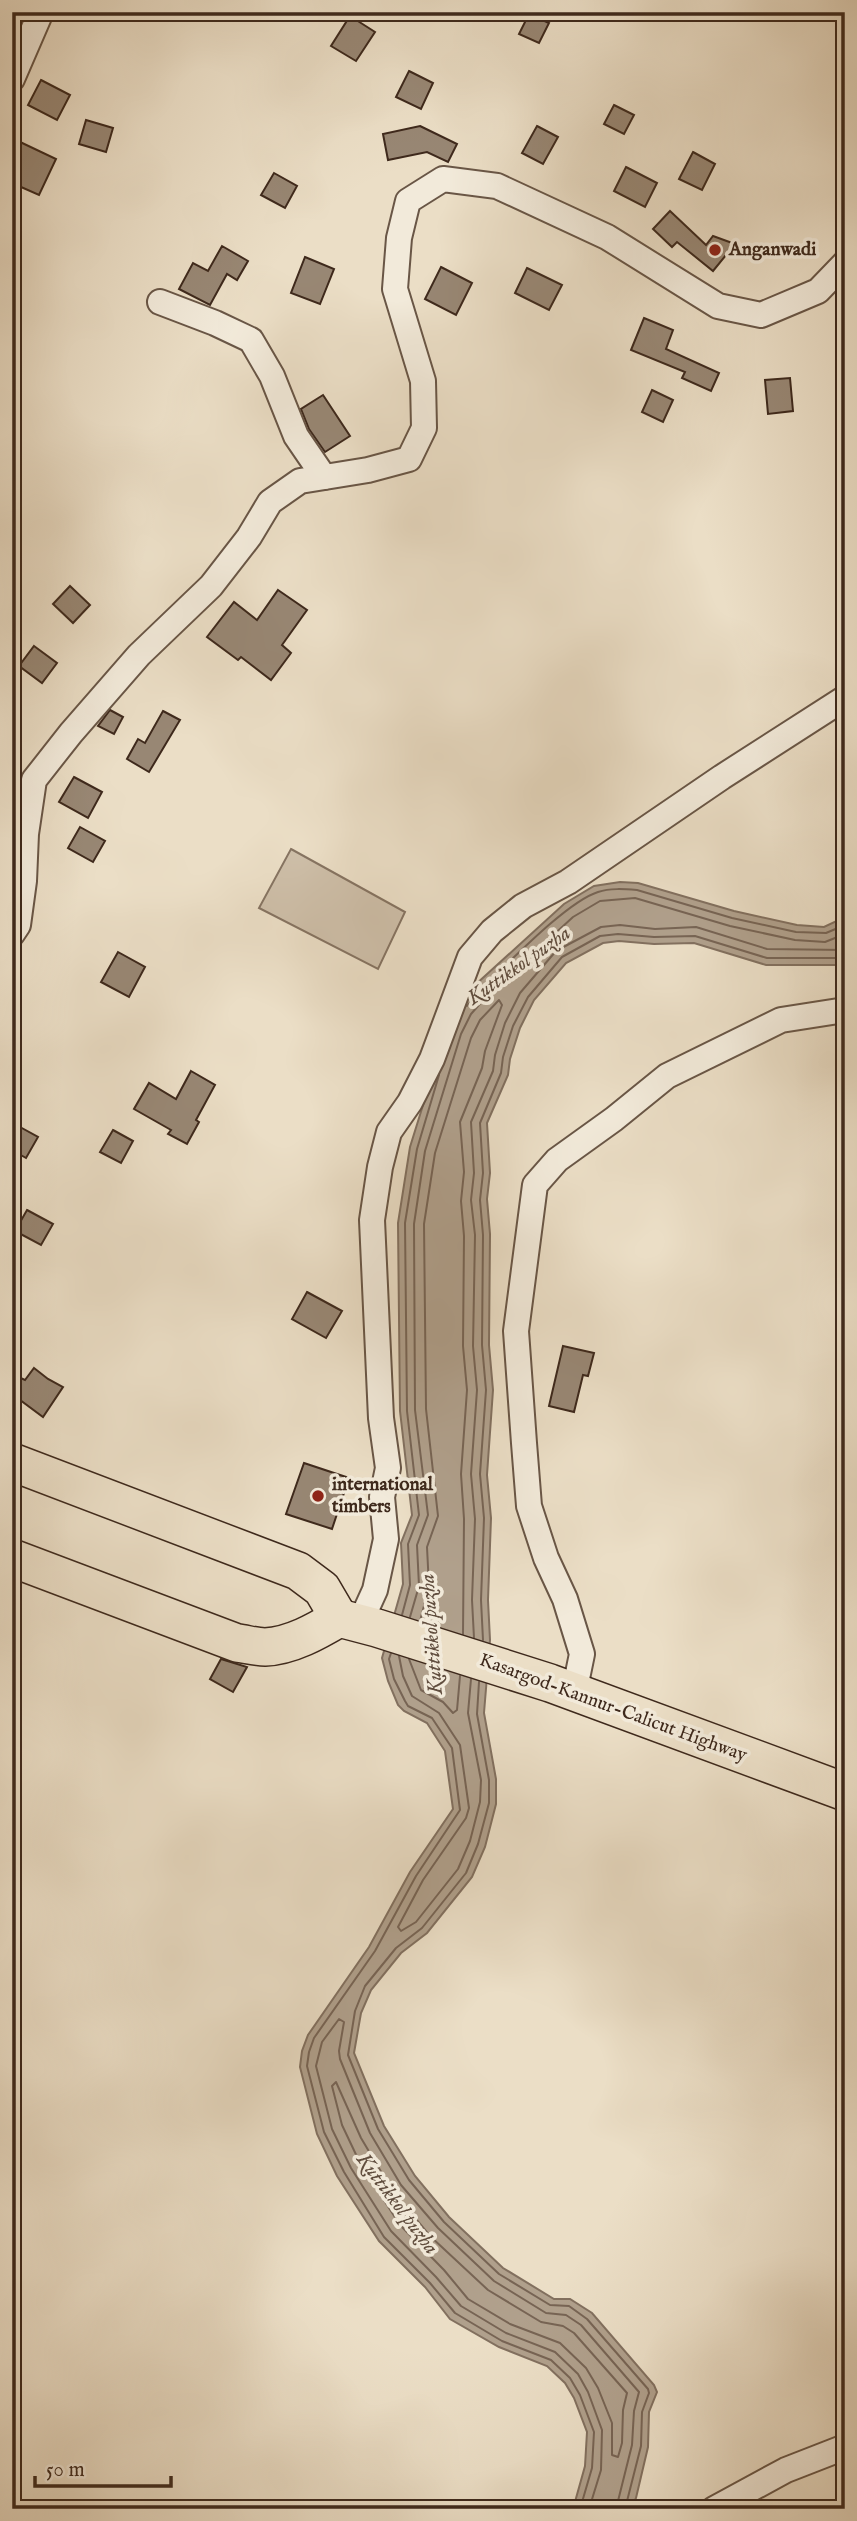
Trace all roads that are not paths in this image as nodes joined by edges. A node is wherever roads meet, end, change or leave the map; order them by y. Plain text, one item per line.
1 (41, 12) edge
2 (12, 79) edge
3 (845, 263) edge
4 (160, 302) dead end
5 (324, 477) junction
6 (845, 698) edge
7 (12, 934) edge
8 (845, 1010) edge
9 (12, 1462) edge
10 (12, 1558) edge
11 (358, 1623) junction
12 (562, 1688) junction
13 (845, 1793) edge
14 (845, 2447) edge
15 (714, 2509) edge

1 - 2 street
3 - 5 street
4 - 5 street
5 - 7 street
6 - 11 street
8 - 12 street
9 - 11 highway
10 - 11 highway
11 - 12 highway, Kasargod-Kannur-Calicut Highway
12 - 13 highway, Kasargod-Kannur-Calicut Highway
14 - 15 street

